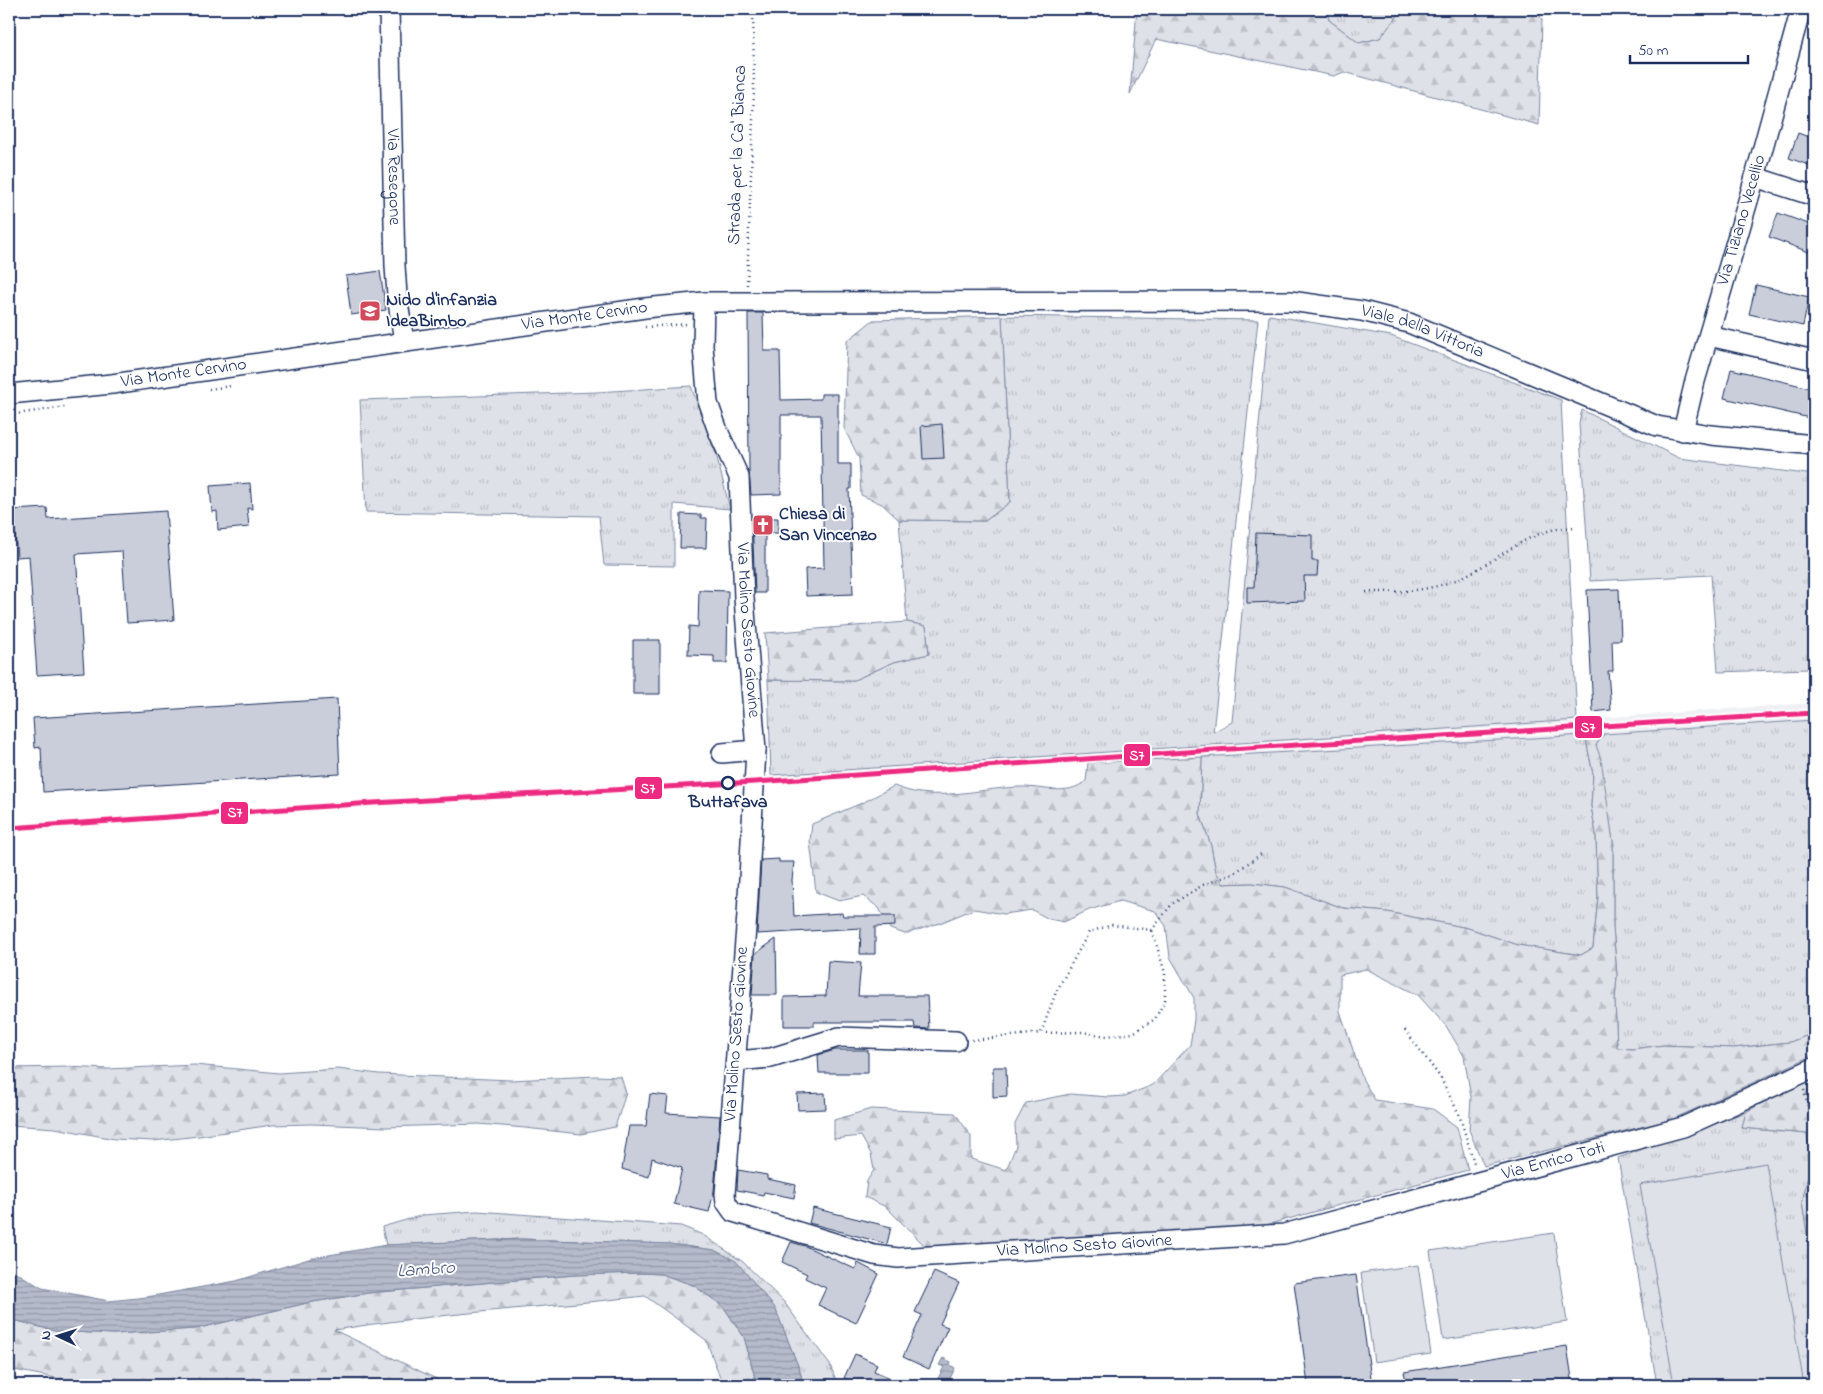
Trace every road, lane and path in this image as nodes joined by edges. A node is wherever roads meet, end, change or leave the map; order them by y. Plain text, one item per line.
1 (389, 9) edge
2 (753, 9) edge
3 (1801, 9) edge
4 (1755, 177) junction
5 (1814, 196) edge
6 (746, 301) junction
7 (1016, 301) joint
8 (704, 302) junction
9 (1708, 336) junction
10 (404, 342) junction
11 (1814, 360) edge
12 (9, 394) edge
13 (1683, 431) junction
14 (1814, 445) edge
15 (1575, 527) dead end
16 (1366, 592) dead end
17 (756, 750) junction
18 (722, 752) dead end
19 (1264, 852) dead end
20 (1152, 930) junction
21 (1405, 1030) dead end
22 (1041, 1034) junction
23 (956, 1041) joint
24 (736, 1061) junction
25 (1807, 1071) edge
26 (1814, 1132) edge
27 (1480, 1182) junction
28 (1284, 1234) joint

1 - 10 street, Via Resegone
2 - 6 path, Strada per la Ca' Bianca
3 - 4 street, Via Tiziano Vecellio
4 - 5 street
4 - 9 street, Via Tiziano Vecellio
6 - 7 street, Via Monte Cervino
6 - 8 street, Via Monte Cervino
7 - 13 street, Viale della Vittoria
8 - 10 street, Via Monte Cervino
8 - 17 street, Via Molino Sesto Giovine
9 - 11 street
9 - 13 street, Via Tiziano Vecellio
10 - 12 street, Via Monte Cervino
13 - 14 street, Viale della Vittoria
15 - 16 path
17 - 18 street
17 - 24 street, Via Molino Sesto Giovine
19 - 20 path
20 - 22 path
20 - 22 path
21 - 27 path
22 - 23 path
23 - 24 street
24 - 28 street, Via Molino Sesto Giovine
25 - 26 path
25 - 27 street, Via Enrico Toti
27 - 28 street, Via Enrico Toti

